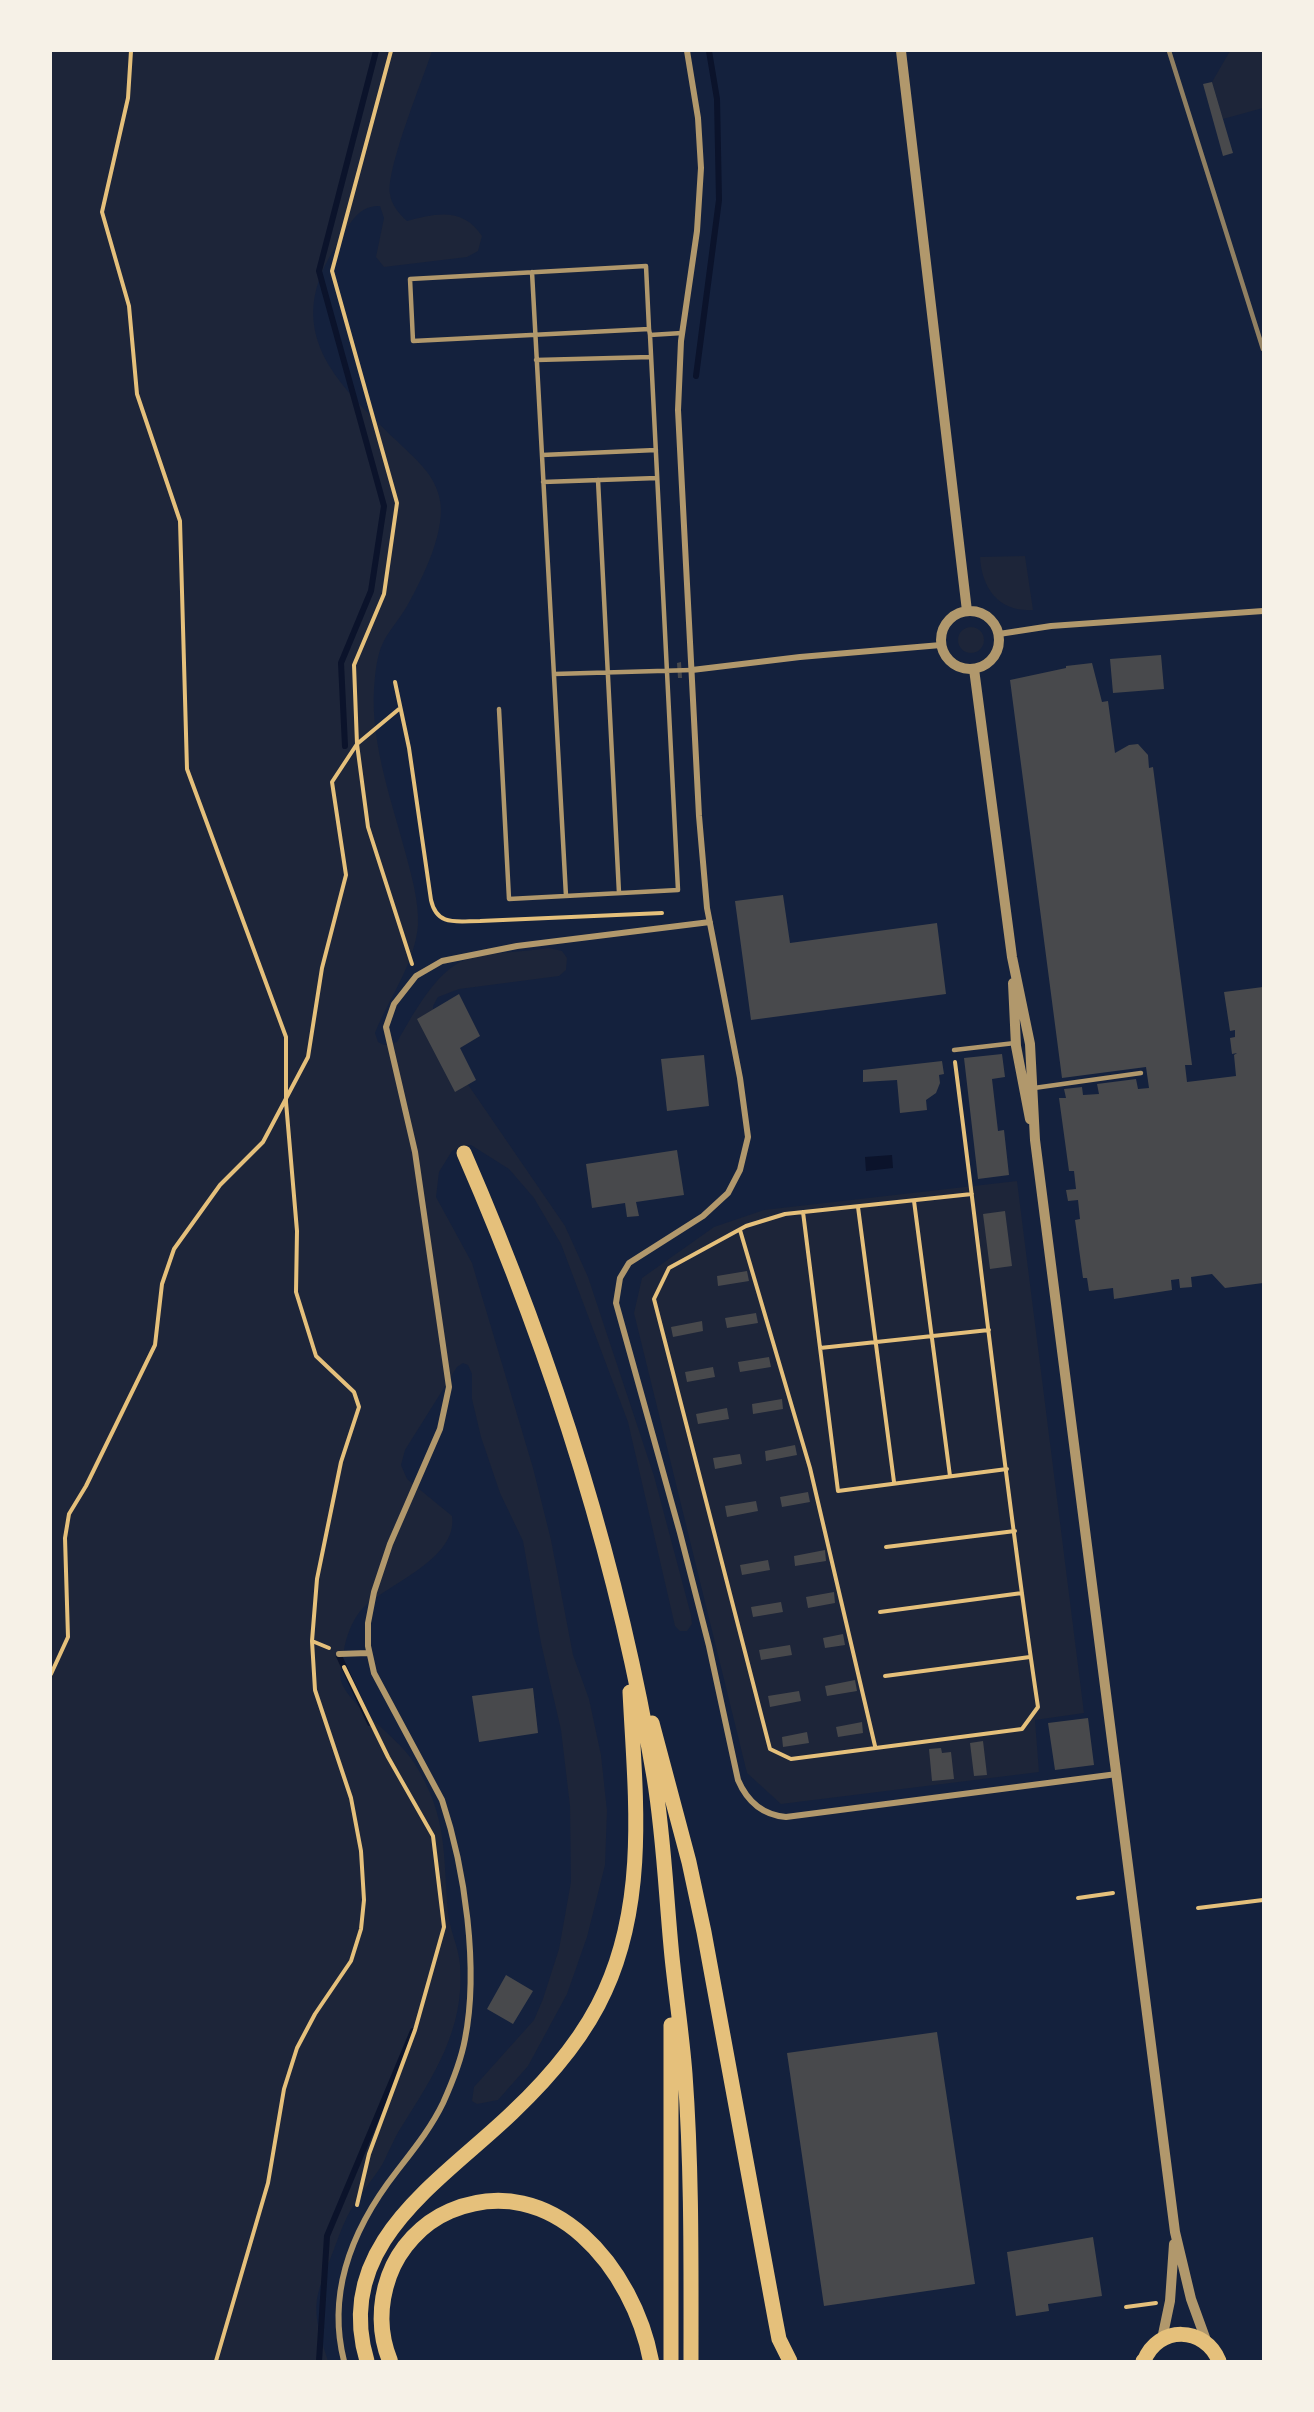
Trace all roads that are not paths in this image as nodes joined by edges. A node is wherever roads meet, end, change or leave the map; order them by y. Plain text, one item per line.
1 (687, 51) edge
2 (902, 51) edge
3 (532, 272) junction
4 (650, 332) junction
5 (682, 333) junction
6 (535, 334) junction
7 (651, 357) junction
8 (536, 360) junction
9 (656, 450) junction
10 (542, 455) junction
11 (657, 478) junction
12 (598, 480) junction
13 (543, 482) junction
14 (967, 611) junction
15 (1263, 611) edge
16 (999, 634) junction
17 (941, 645) junction
18 (974, 669) junction
19 (692, 670) junction
20 (667, 671) junction
21 (606, 673) junction
22 (554, 674) junction
23 (499, 709) dead end
24 (619, 893) junction
25 (566, 896) junction
26 (710, 922) junction
27 (1012, 957) junction
28 (1015, 1043) junction
29 (954, 1050) road end
30 (1141, 1073) dead end
31 (1028, 1089) junction
32 (464, 1153) dead end
33 (628, 1644) junction
34 (368, 1653) junction
35 (339, 1654) road end
36 (1117, 1774) junction
37 (672, 1956) junction
38 (1175, 2232) junction
39 (1162, 2338) junction
40 (1208, 2343) junction
41 (344, 2361) edge
42 (367, 2361) edge
43 (390, 2361) edge
44 (651, 2361) edge
45 (671, 2361) edge
46 (691, 2361) edge
47 (790, 2361) edge
48 (1144, 2361) edge
49 (1219, 2361) edge

1 - 5 street
2 - 14 street
3 - 4 lane
3 - 6 lane
3 - 6 lane
4 - 5 lane
4 - 6 lane
4 - 7 lane
5 - 19 street
6 - 8 lane
7 - 8 lane
7 - 9 lane
8 - 10 lane
9 - 10 lane
9 - 11 lane
10 - 13 lane
11 - 12 lane
11 - 20 lane
12 - 13 lane
12 - 21 lane
13 - 22 lane
14 - 16 street
14 - 17 street
15 - 16 street
16 - 18 street
17 - 18 street
17 - 19 street
18 - 27 street
19 - 20 lane
19 - 26 street
20 - 21 lane
20 - 24 lane
21 - 22 lane
21 - 24 lane
22 - 25 lane
23 - 25 lane
24 - 25 lane
26 - 34 street
26 - 36 street
27 - 28 street
27 - 31 street
28 - 29 lane
28 - 31 street
30 - 31 lane
31 - 36 street
32 - 33 main road
33 - 37 main road
33 - 42 main road
33 - 47 main road
34 - 35 street
34 - 41 street
36 - 38 street
37 - 45 main road
37 - 46 main road
38 - 39 street
38 - 40 street
39 - 40 main road
39 - 48 main road
40 - 49 main road
43 - 44 highway

